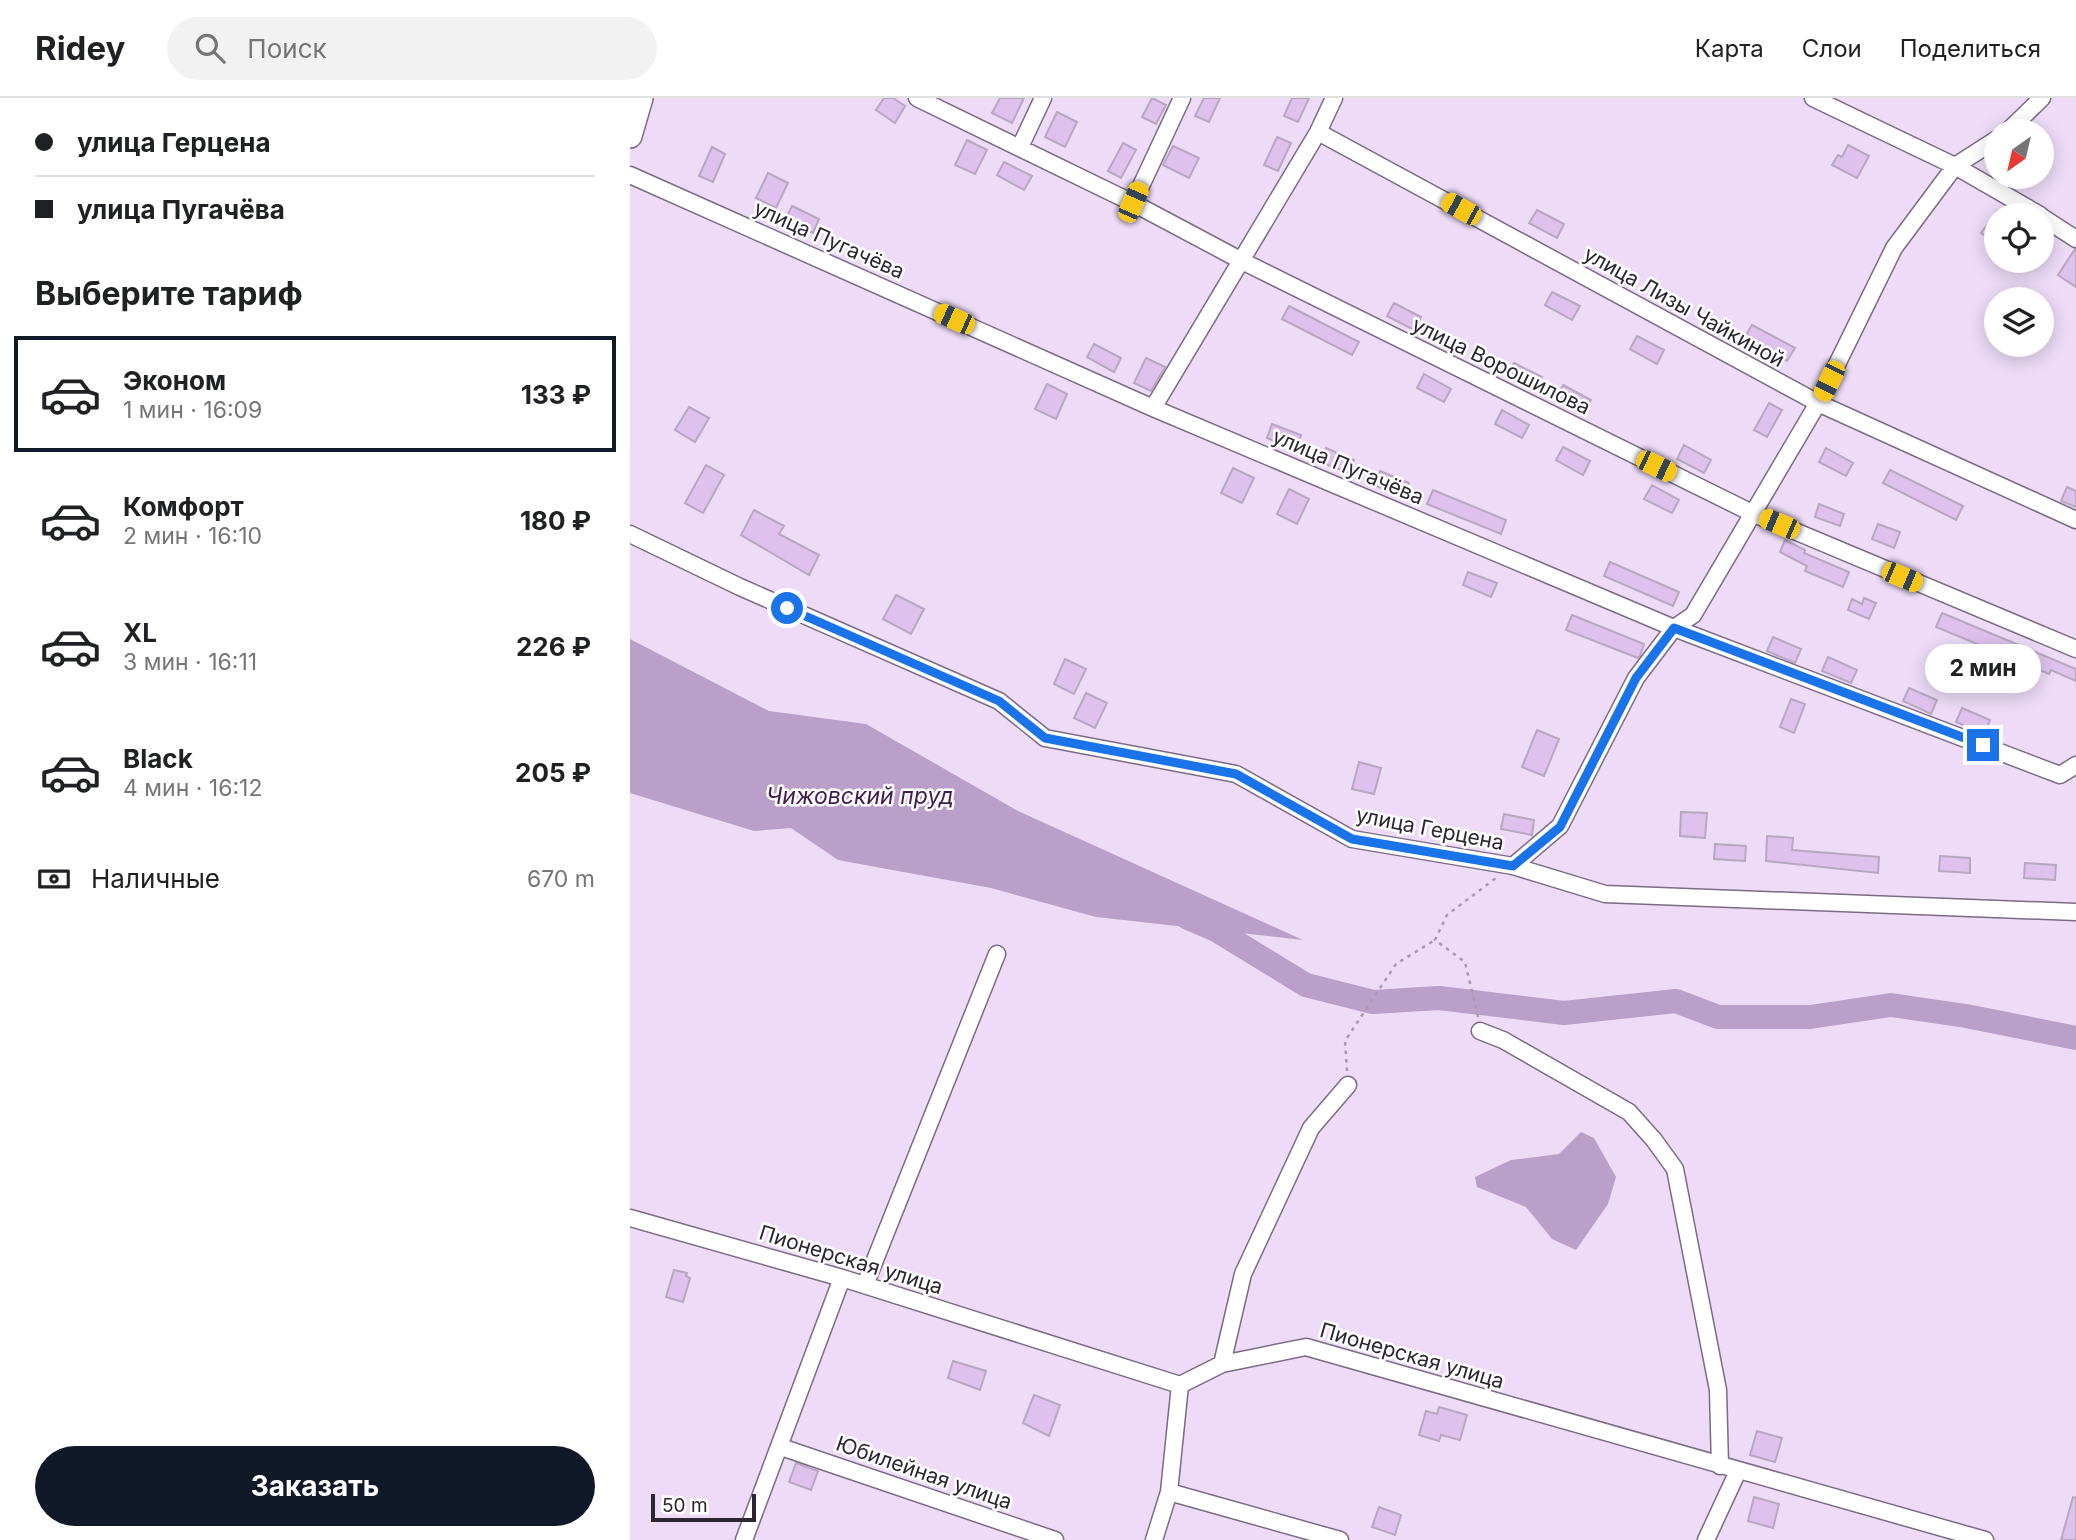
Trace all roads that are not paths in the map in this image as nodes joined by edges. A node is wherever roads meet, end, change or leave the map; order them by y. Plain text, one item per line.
1 (641, 98) edge
2 (917, 98) edge
3 (1043, 98) edge
4 (1182, 98) edge
5 (1334, 98) edge
6 (1813, 98) edge
7 (2042, 98) edge
8 (2020, 119) edge
9 (1318, 132) junction
10 (630, 136) edge
11 (1020, 147) junction
12 (1984, 147) edge
13 (1955, 166) junction
14 (630, 175) edge
15 (1133, 202) junction
16 (2019, 203) edge
17 (2054, 225) edge
18 (2076, 239) edge
19 (1242, 261) junction
20 (1818, 403) junction
21 (1153, 408) junction
22 (1754, 514) junction
23 (2076, 520) edge
24 (630, 534) edge
25 (1674, 628) junction
26 (2076, 649) edge
27 (2076, 765) edge
28 (1513, 866) junction
29 (2076, 912) edge
30 (997, 954) dead end
31 (1480, 1031) road end
32 (1348, 1085) road end
33 (630, 1218) edge
34 (842, 1278) junction
35 (865, 1285) junction
36 (1222, 1364) junction
37 (1180, 1385) junction
38 (780, 1447) junction
39 (1720, 1466) junction
40 (1738, 1471) junction
41 (1169, 1492) junction
42 (744, 1540) edge
43 (1055, 1540) edge
44 (1154, 1540) edge
45 (1340, 1540) edge
46 (1706, 1540) edge
47 (1985, 1540) edge

1 - 10 main road
2 - 11 street, улица Ворошилова
3 - 11 street
4 - 15 street
5 - 9 street
6 - 13 street
7 - 8 street
9 - 19 street
9 - 20 street, улица Лизы Чайкиной
11 - 15 street, улица Ворошилова
12 - 13 street
13 - 16 street
13 - 20 street
14 - 21 street, улица Пугачёва
15 - 19 street, улица Ворошилова
17 - 18 street
19 - 21 street
19 - 22 street, улица Ворошилова
20 - 22 street
20 - 23 street, улица Лизы Чайкиной
21 - 25 street, улица Пугачёва
22 - 25 street
22 - 26 street, улица Ворошилова
24 - 28 street, улица Герцена
25 - 27 street, улица Пугачёва
25 - 28 street
28 - 29 street, улица Герцена
30 - 35 street
31 - 39 street
32 - 36 street
33 - 34 street, Пионерская улица
34 - 35 street, Пионерская улица
34 - 38 street
35 - 37 street, Пионерская улица
36 - 37 street, Пионерская улица
36 - 39 street, Пионерская улица
37 - 41 street
38 - 42 street
38 - 43 street, Юбилейная улица
39 - 40 street, Пионерская улица
40 - 46 street
40 - 47 street, Пионерская улица
41 - 44 street
41 - 45 street

